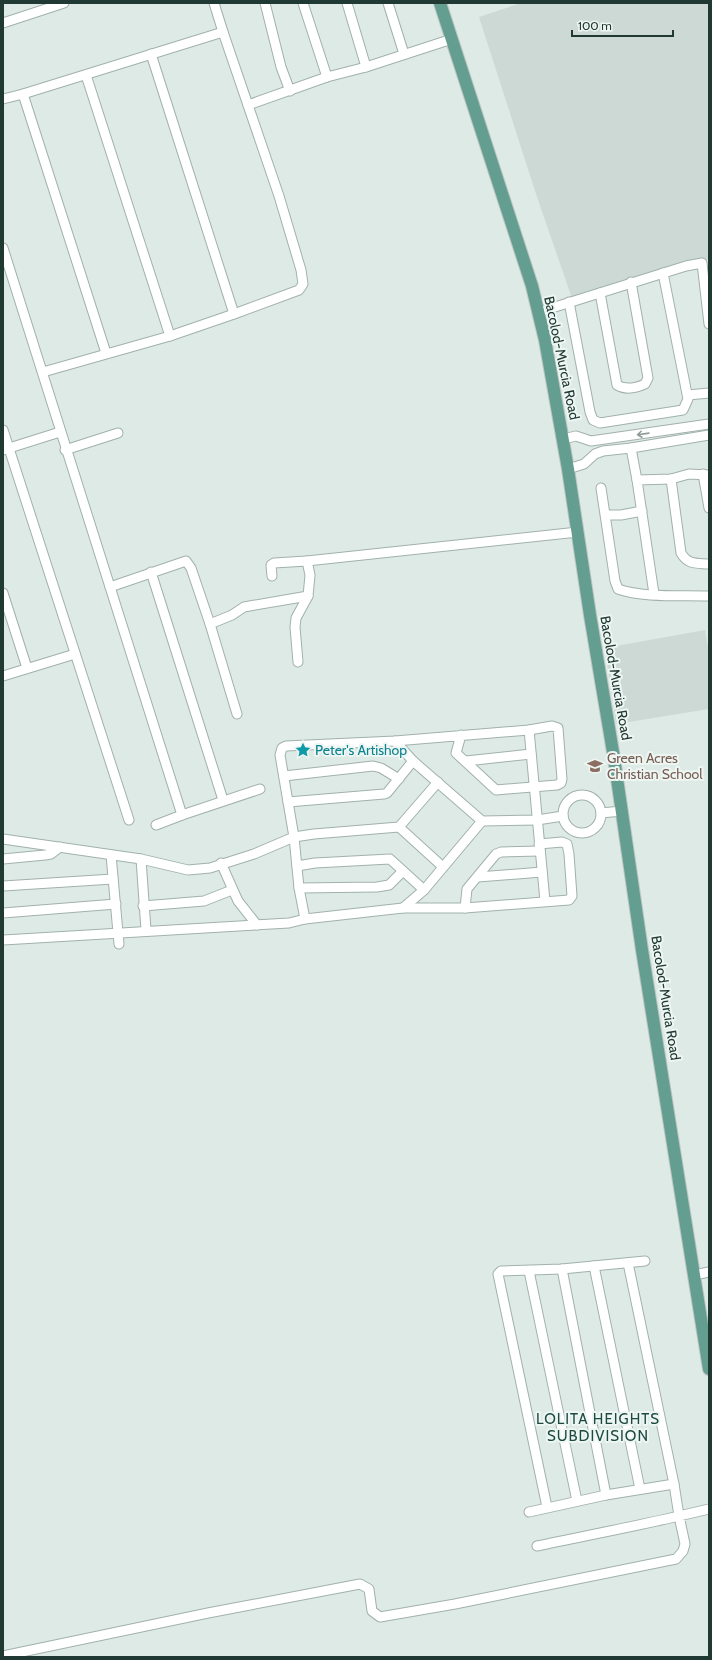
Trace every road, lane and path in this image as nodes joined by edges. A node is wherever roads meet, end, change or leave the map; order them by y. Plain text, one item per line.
1 (64, 3) edge
2 (214, 3) edge
3 (265, 3) edge
4 (303, 3) edge
5 (347, 3) edge
6 (388, 3) edge
7 (440, 3) edge
8 (3, 22) edge
9 (223, 32) junction
10 (452, 39) junction
11 (151, 54) junction
12 (404, 54) junction
13 (366, 67) junction
14 (86, 75) junction
15 (327, 78) junction
16 (290, 91) junction
17 (23, 94) junction
18 (3, 99) edge
19 (248, 106) junction
20 (3, 248) edge
21 (705, 263) edge
22 (663, 273) junction
23 (632, 282) junction
24 (600, 293) junction
25 (570, 302) junction
26 (708, 307) edge
27 (539, 312) junction
28 (234, 314) junction
29 (709, 324) edge
30 (170, 336) junction
31 (106, 353) junction
32 (43, 372) junction
33 (709, 393) edge
34 (688, 395) junction
35 (709, 424) edge
36 (3, 430) edge
37 (665, 431) junction
38 (60, 432) junction
39 (118, 434) dead end
40 (709, 435) edge
41 (615, 438) junction
42 (563, 439) junction
43 (667, 442) junction
44 (631, 448) junction
45 (6, 449) edge
46 (66, 450) junction
47 (618, 450) junction
48 (568, 469) junction
49 (706, 474) edge
50 (671, 479) junction
51 (637, 480) junction
52 (601, 488) dead end
53 (709, 508) edge
54 (642, 511) junction
55 (606, 515) junction
56 (578, 532) junction
57 (307, 561) junction
58 (709, 564) edge
59 (151, 572) junction
60 (272, 576) dead end
61 (110, 587) junction
62 (3, 593) edge
63 (654, 594) junction
64 (308, 596) junction
65 (709, 596) edge
66 (210, 624) junction
67 (75, 654) junction
68 (298, 662) dead end
69 (27, 668) junction
70 (3, 676) edge
71 (237, 714) dead end
72 (529, 730) junction
73 (461, 735) junction
74 (395, 741) junction
75 (531, 754) junction
76 (413, 761) junction
77 (466, 761) junction
78 (284, 776) junction
79 (399, 779) junction
80 (438, 782) junction
81 (534, 786) junction
82 (260, 789) dead end
83 (223, 800) junction
84 (288, 802) junction
85 (622, 811) junction
86 (601, 813) junction
87 (182, 815) junction
88 (563, 816) junction
89 (129, 820) dead end
90 (537, 820) junction
91 (482, 821) junction
92 (156, 825) dead end
93 (399, 827) junction
94 (294, 837) junction
95 (3, 839) edge
96 (60, 847) junction
97 (540, 848) junction
98 (111, 855) junction
99 (3, 859) edge
100 (141, 859) junction
101 (221, 863) junction
102 (297, 866) junction
103 (443, 867) junction
104 (404, 871) junction
105 (542, 872) junction
106 (478, 877) junction
107 (113, 878) junction
108 (3, 886) edge
109 (299, 888) junction
110 (232, 890) junction
111 (424, 890) junction
112 (545, 901) junction
113 (116, 904) junction
114 (143, 906) junction
115 (403, 908) junction
116 (465, 908) junction
117 (3, 913) edge
118 (305, 918) junction
119 (257, 925) junction
120 (146, 930) junction
121 (118, 932) junction
122 (3, 940) edge
123 (119, 944) dead end
124 (645, 1261) dead end
125 (628, 1263) junction
126 (594, 1266) junction
127 (562, 1269) junction
128 (529, 1271) junction
129 (709, 1272) edge
130 (694, 1275) junction
131 (709, 1369) edge
132 (674, 1484) junction
133 (640, 1489) junction
134 (606, 1495) junction
135 (577, 1501) junction
136 (547, 1507) junction
137 (709, 1509) edge
138 (529, 1512) dead end
139 (679, 1516) junction
140 (537, 1546) dead end
141 (3, 1656) edge

1 - 8 street
2 - 9 street
3 - 16 street
4 - 15 street
5 - 13 street
6 - 12 street
7 - 10 main road, Bacolod-Murcia Road
9 - 11 street
9 - 19 street
10 - 12 street
10 - 27 main road, Bacolod-Murcia Road
11 - 14 street
11 - 28 street
12 - 13 street
13 - 15 street
14 - 17 street
14 - 30 street
15 - 16 street
16 - 19 street
17 - 18 street
17 - 31 street
19 - 28 street
20 - 32 street
21 - 22 street
21 - 26 street
22 - 23 street
22 - 34 street
23 - 24 street
23 - 24 street
24 - 25 street
25 - 27 street
25 - 34 street
26 - 29 street
27 - 42 main road, Bacolod-Murcia Road
28 - 30 street
30 - 31 street
31 - 32 street
32 - 38 street
33 - 34 street
35 - 37 street
36 - 45 street
37 -> 41 street
37 - 43 street
38 - 45 street
38 - 46 street
39 - 46 street
40 - 43 street
41 - 42 street
41 - 47 street
42 - 48 main road, Bacolod-Murcia Road
43 - 44 street
44 - 47 street
44 - 51 street
45 - 67 street
46 - 61 street
47 - 48 street
48 - 56 main road, Bacolod-Murcia Road
49 - 50 street
49 - 53 street
50 - 51 street
50 - 58 street
51 - 54 street
52 - 55 street
54 - 55 street
54 - 63 street
55 - 63 street
56 - 57 street
56 - 85 main road, Bacolod-Murcia Road
57 - 60 street
57 - 64 street
59 - 61 street
59 - 66 street
59 - 83 street
61 - 87 street
62 - 69 street
63 - 65 street
64 - 66 street
64 - 68 street
66 - 71 street
67 - 69 street
67 - 89 street
69 - 70 street
72 - 73 street
72 - 75 street
72 - 81 street
73 - 74 street
73 - 77 street
74 - 76 street
74 - 78 street
75 - 77 street
75 - 81 street
76 - 79 street
76 - 80 street
77 - 81 street
78 - 79 street
78 - 84 street
79 - 84 street
80 - 91 street
80 - 93 street
81 - 90 street
82 - 83 street
83 - 87 street
84 - 94 street
85 - 86 street
85 - 130 main road, Bacolod-Murcia Road
86 - 88 street
86 - 88 street
87 - 92 street
88 - 90 street
90 - 91 street
90 - 97 street
91 - 103 street
93 - 94 street
93 - 103 street
94 - 101 street
94 - 102 street
95 - 96 street
96 - 98 street
96 - 99 street
97 - 105 street
97 - 106 street
97 - 112 street
98 - 100 street
98 - 107 street
100 - 101 street
100 - 114 street
101 - 110 street
102 - 104 street
102 - 109 street
103 - 111 street
104 - 109 street
104 - 111 street
105 - 106 street
105 - 112 street
106 - 116 street
107 - 108 street
107 - 113 street
109 - 118 street
110 - 114 street
110 - 119 street
111 - 115 street
112 - 116 street
113 - 117 street
113 - 121 street
114 - 120 street
115 - 116 street
115 - 118 street
118 - 119 street
119 - 120 street
120 - 121 street
121 - 122 street
121 - 123 street
124 - 125 street
125 - 126 street
125 - 132 street
126 - 127 street
126 - 133 street
127 - 128 street
127 - 134 street
128 - 135 street
128 - 136 street
129 - 130 street
130 - 131 main road, Bacolod-Murcia Road
132 - 133 street
132 - 139 street
133 - 134 street
134 - 135 street
135 - 136 street
136 - 138 street
137 - 139 street
139 - 140 street
139 - 141 street

